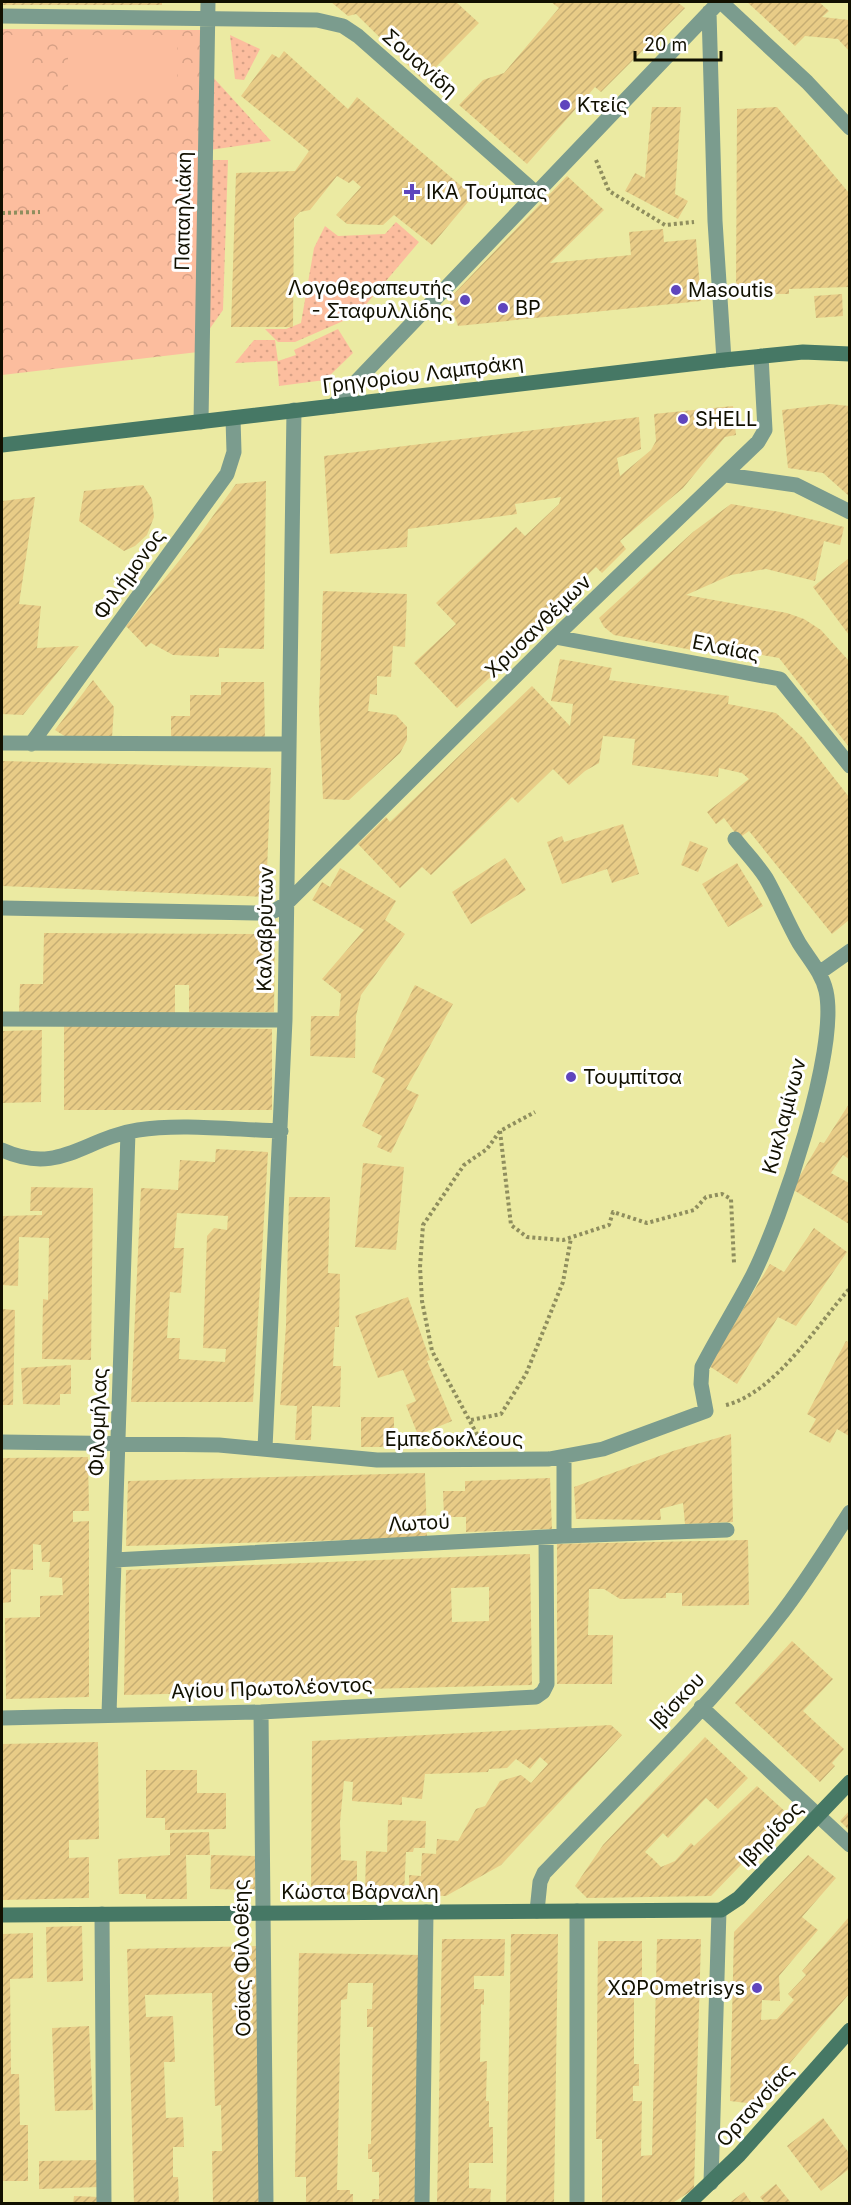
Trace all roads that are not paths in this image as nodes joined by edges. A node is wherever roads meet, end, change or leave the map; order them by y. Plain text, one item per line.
1 (208, 2) edge
2 (716, 5) edge
3 (2, 16) edge
4 (208, 18) junction
5 (849, 128) edge
6 (536, 193) junction
7 (849, 354) edge
8 (761, 356) junction
9 (724, 360) junction
10 (333, 406) junction
11 (294, 410) junction
12 (233, 418) junction
13 (201, 422) junction
14 (2, 445) edge
15 (726, 475) junction
16 (849, 512) edge
17 (555, 637) junction
18 (2, 743) edge
19 (31, 744) junction
20 (289, 744) junction
21 (849, 766) edge
22 (735, 839) dead end
23 (286, 904) junction
24 (2, 908) edge
25 (849, 951) edge
26 (819, 973) junction
27 (2, 1019) edge
28 (285, 1020) junction
29 (281, 1131) junction
30 (128, 1132) junction
31 (2, 1150) edge
32 (706, 1411) joint
33 (2, 1442) edge
34 (118, 1442) junction
35 (265, 1448) junction
36 (564, 1458) junction
37 (849, 1512) edge
38 (727, 1530) dead end
39 (564, 1536) junction
40 (546, 1537) junction
41 (114, 1560) junction
42 (701, 1707) junction
43 (261, 1712) junction
44 (109, 1714) junction
45 (2, 1718) edge
46 (849, 1782) edge
47 (818, 1815) junction
48 (849, 1845) edge
49 (719, 1910) junction
50 (537, 1911) junction
51 (577, 1911) junction
52 (426, 1912) junction
53 (262, 1913) junction
54 (102, 1914) junction
55 (2, 1915) edge
56 (849, 2030) edge
57 (711, 2183) junction
58 (104, 2204) edge
59 (266, 2204) edge
60 (422, 2204) edge
61 (577, 2204) edge
62 (688, 2204) edge

1 - 4 street, Παπαηλιάκη
2 - 5 street
2 - 6 street
2 - 9 street
3 - 4 street, Σουανίδη
4 - 6 street, Σουανίδη
4 - 13 street, Παπαηλιάκη
6 - 10 street
7 - 8 street, Γρηγορίου Λαμπράκη
8 - 9 street, Γρηγορίου Λαμπράκη
8 - 15 street, Χρυσανθέμων
9 - 10 street, Γρηγορίου Λαμπράκη
10 - 11 street, Γρηγορίου Λαμπράκη
11 - 12 street, Γρηγορίου Λαμπράκη
11 - 20 street, Καλαβρύτων
12 - 13 street, Γρηγορίου Λαμπράκη
12 - 19 street, Φιλήμονος
13 - 14 street, Γρηγορίου Λαμπράκη
15 - 16 street
15 - 17 street, Χρυσανθέμων
17 - 21 street, Ελαίας
17 - 23 street, Χρυσανθέμων
18 - 19 street
19 - 20 street
20 - 23 street, Καλαβρύτων
22 - 26 street, Κυκλαμίνων
23 - 24 street
23 - 28 street, Καλαβρύτων
25 - 26 street
26 - 32 street, Κυκλαμίνων
27 - 28 street
28 - 29 street, Καλαβρύτων
29 - 30 street
29 - 35 street, Καλαβρύτων
30 - 31 street
30 - 34 street, Φιλομήλας
32 - 36 street, Εμπεδοκλέους
33 - 34 street, Εμπεδοκλέους
34 - 35 street, Εμπεδοκλέους
34 - 41 street, Φιλομήλας
35 - 36 street, Εμπεδοκλέους
36 - 39 street
37 - 42 street, Ιβίσκου
38 - 39 street, Λωτού
39 - 40 street, Λωτού
40 - 41 street, Λωτού
40 - 43 street, Αγίου Πρωτολέοντος
41 - 44 street, Φιλομήλας
42 - 47 street
42 - 50 street, Ιβίσκου
43 - 44 street, Αγίου Πρωτολέοντος
43 - 53 street, Οσίας Φιλοθέης
44 - 45 street, Αγίου Πρωτολέοντος
46 - 47 street, Ιβηρίδος
47 - 48 street
47 - 49 street, Ιβηρίδος
49 - 51 street, Κώστα Βάρναλη
49 - 57 street
50 - 51 street, Κώστα Βάρναλη
50 - 52 street, Κώστα Βάρναλη
51 - 61 street
52 - 53 street, Κώστα Βάρναλη
52 - 60 street
53 - 54 street, Κώστα Βάρναλη
53 - 59 street, Οσίας Φιλοθέης
54 - 55 street, Κώστα Βάρναλη
54 - 58 street
56 - 57 street, Ορτανσίας
57 - 62 street, Ορτανσίας

